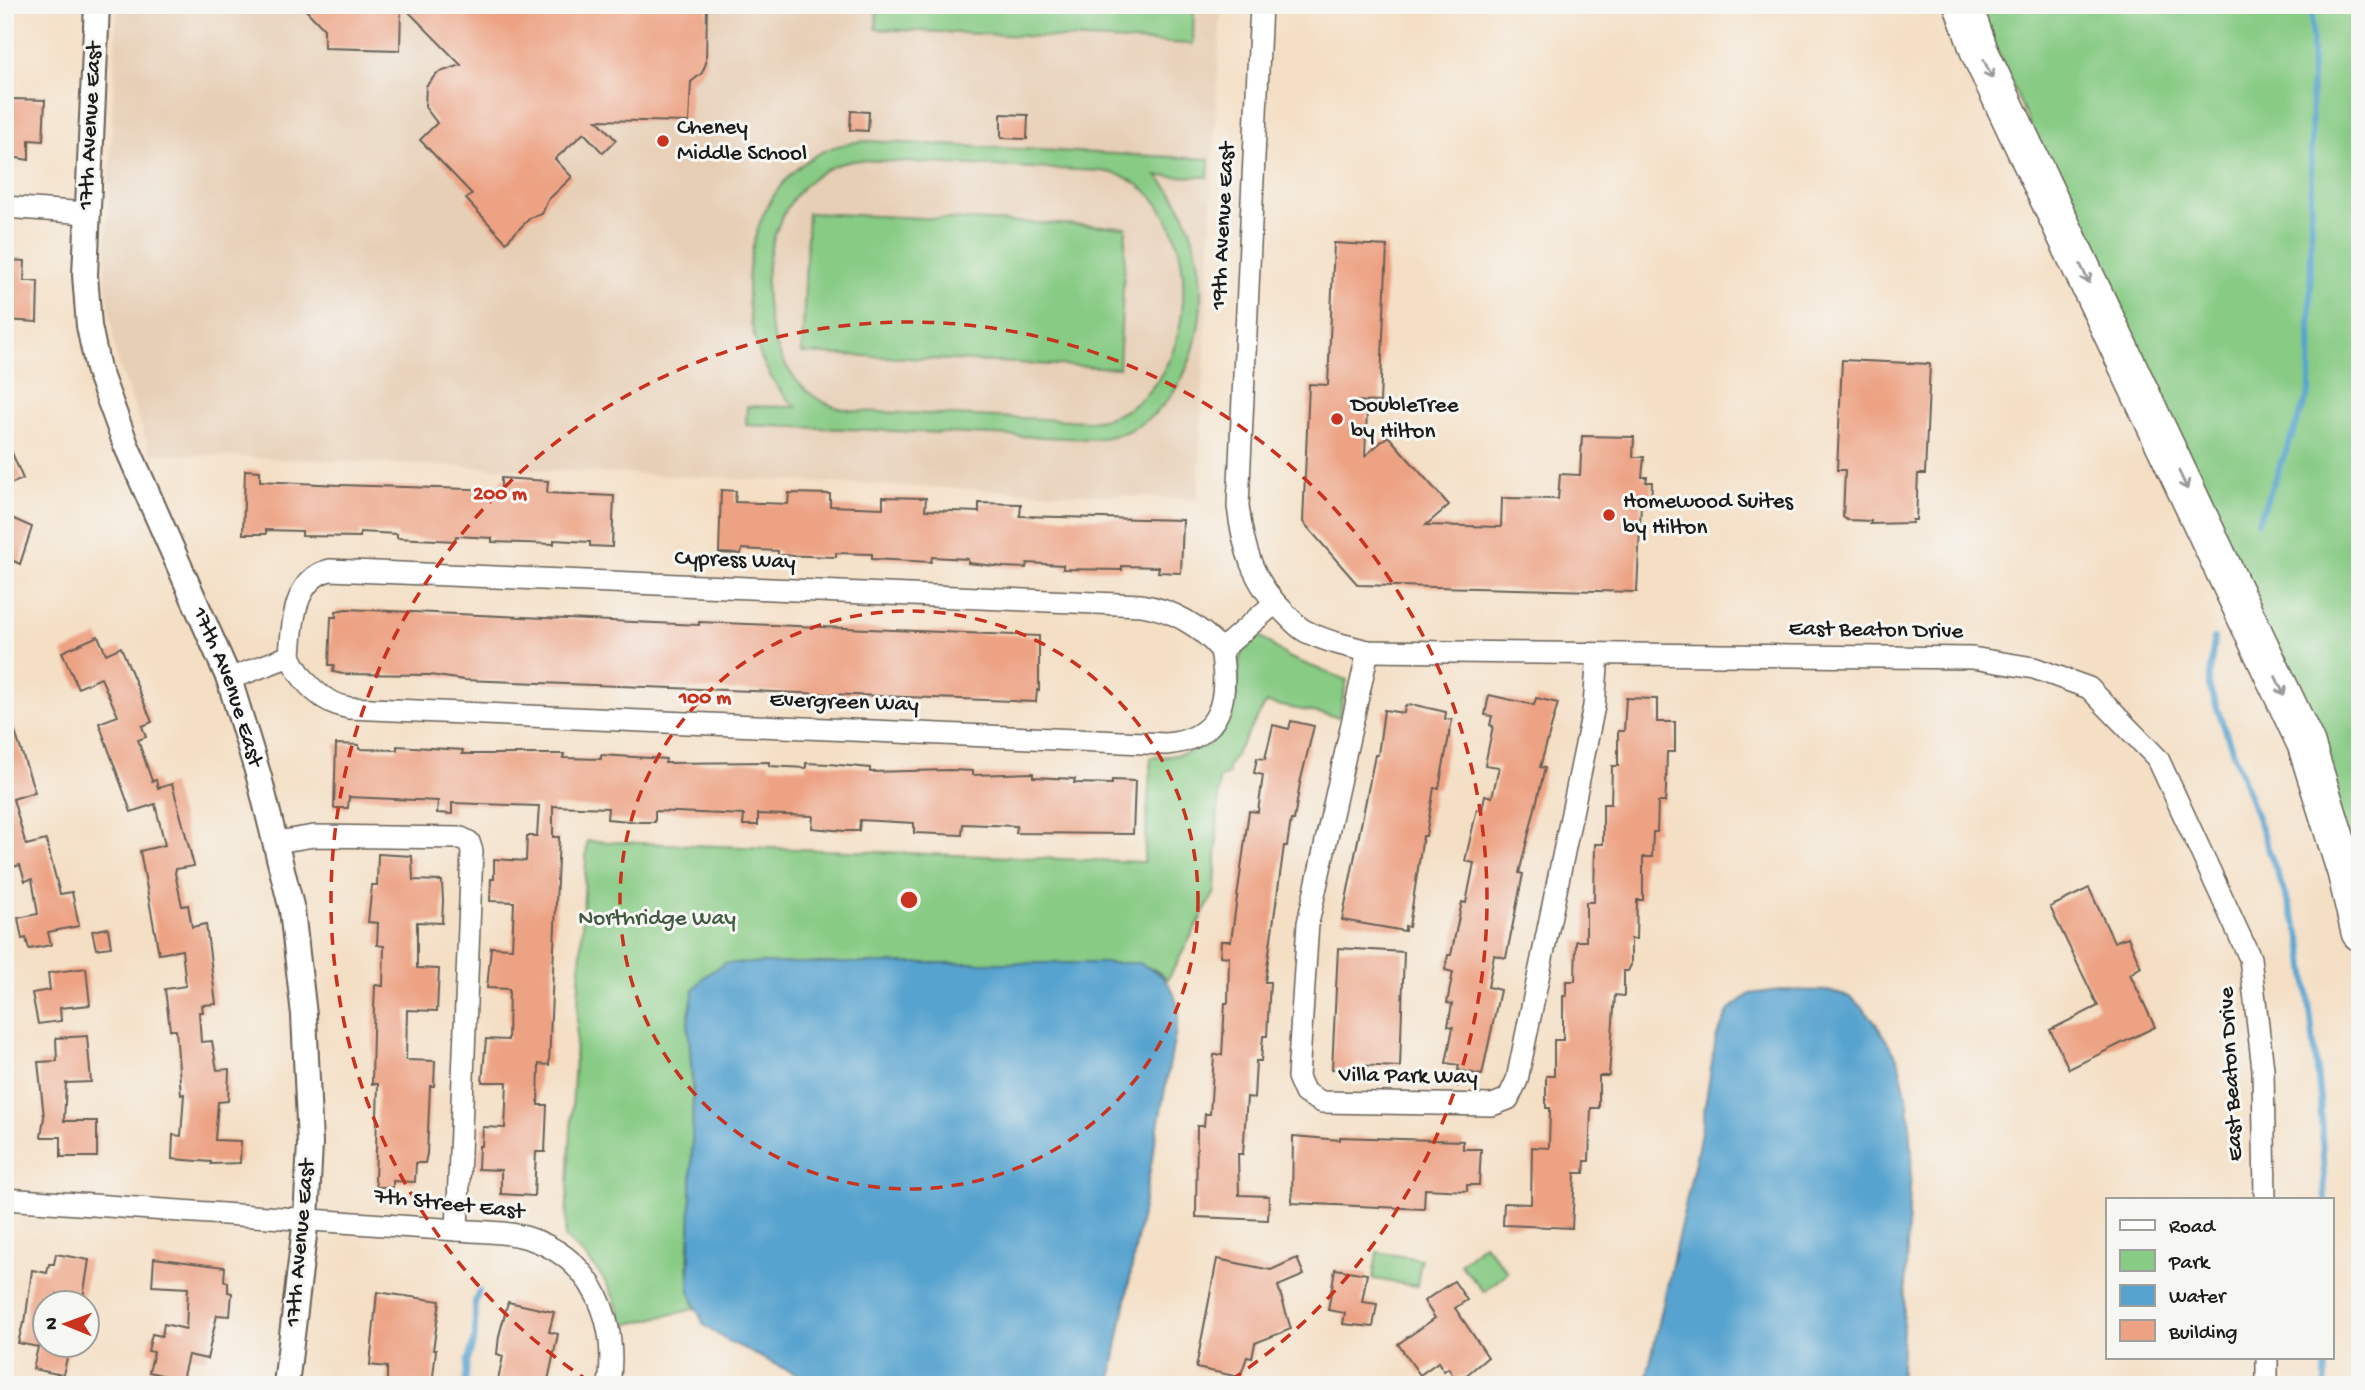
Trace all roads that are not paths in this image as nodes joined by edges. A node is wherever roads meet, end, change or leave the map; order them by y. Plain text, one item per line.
1 (97, 5) edge
2 (1261, 5) edge
3 (1963, 5) edge
4 (5, 208) edge
5 (87, 213) junction
6 (1239, 449) joint
7 (1275, 603) junction
8 (1221, 650) junction
9 (1368, 651) junction
10 (1598, 654) junction
11 (290, 656) junction
12 (229, 679) junction
13 (277, 842) junction
14 (2360, 932) edge
15 (2265, 1198) edge
16 (5, 1199) edge
17 (306, 1219) junction
18 (457, 1230) junction
19 (2267, 1358) edge
20 (286, 1385) edge
21 (609, 1385) edge
22 (2267, 1385) edge

1 - 5 street, 17th Avenue East
2 - 6 street, 19th Avenue East
3 -> 14 highway
4 - 5 street
5 - 12 street, 17th Avenue East
6 - 7 street, East Beaton Drive
7 - 8 street
7 - 9 street, East Beaton Drive
8 - 11 street, Cypress Way
8 - 11 street, Evergreen Way
9 - 10 street, East Beaton Drive
9 - 10 street, Villa Park Way
10 - 15 street, East Beaton Drive
11 - 12 street
12 - 13 street, 17th Avenue East
13 - 17 street, 17th Avenue East
13 - 18 street
16 - 17 street, 7th Street East
17 - 18 street, 7th Street East
17 - 20 street, 17th Avenue East
18 - 21 street, 7th Street East
19 - 22 street

